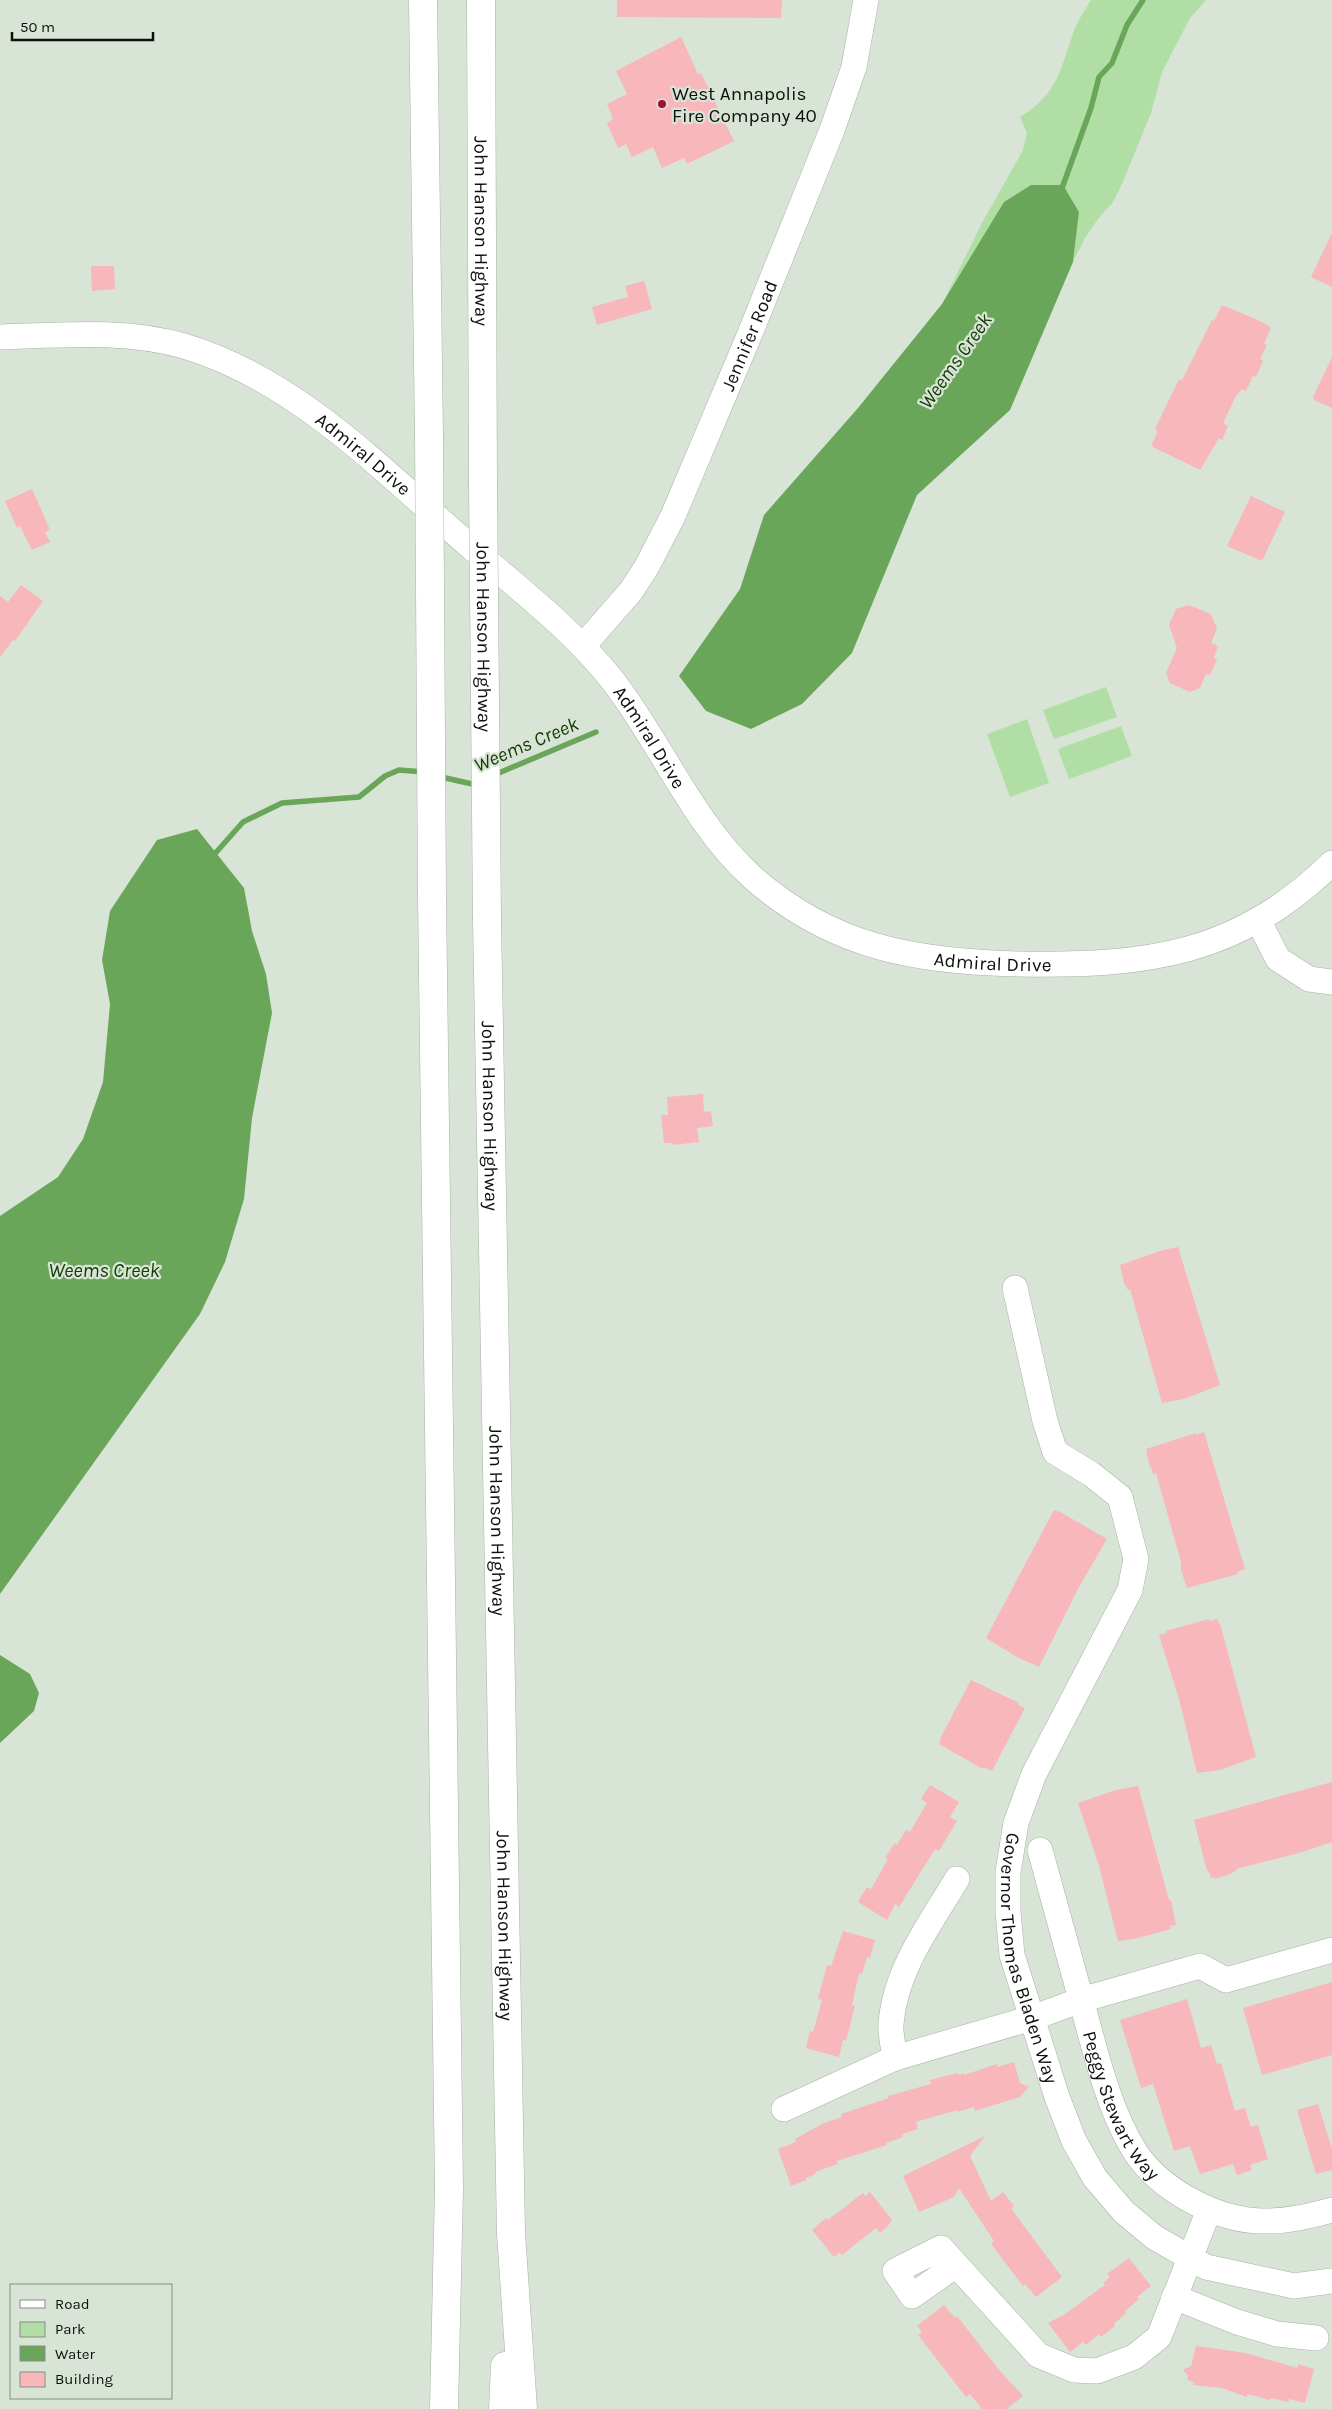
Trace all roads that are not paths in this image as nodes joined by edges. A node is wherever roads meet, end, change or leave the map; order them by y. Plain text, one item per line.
1 (423, 0) edge
2 (482, 0) edge
3 (866, 0) edge
4 (0, 337) edge
5 (583, 646) junction
6 (1332, 863) edge
7 (1258, 920) junction
8 (1332, 982) edge
9 (1015, 1288) dead end
10 (1040, 1850) dead end
11 (957, 1879) dead end
12 (1332, 1950) edge
13 (1081, 2000) junction
14 (1032, 2018) junction
15 (895, 2058) junction
16 (784, 2109) dead end
17 (449, 2188) junction
18 (1209, 2210) junction
19 (1332, 2210) edge
20 (511, 2233) junction
21 (1190, 2258) junction
22 (956, 2265) dead end
23 (1332, 2281) edge
24 (1174, 2297) junction
25 (1316, 2338) dead end
26 (431, 2409) edge
27 (444, 2409) edge
28 (503, 2409) edge
29 (523, 2409) edge

1 - 17 highway, bridge
2 - 20 highway, John Hanson Highway, bridge
3 - 5 street, Jennifer Road
4 - 5 street, Admiral Drive
5 - 7 street, Admiral Drive
6 - 7 street, Admiral Drive
7 - 8 street
9 - 14 street, Governor Thomas Bladen Way
10 - 13 street, Peggy Stewart Way
11 - 15 street
12 - 13 street
13 - 14 street
13 - 18 street, Peggy Stewart Way
14 - 15 street
14 - 21 street, Governor Thomas Bladen Way
15 - 16 street
17 - 26 highway
17 - 27 highway
18 - 19 street, Peggy Stewart Way
18 - 21 street
20 - 28 highway
20 - 29 highway
21 - 23 street, Governor Thomas Bladen Way
21 - 24 street
22 - 24 street
24 - 25 street

